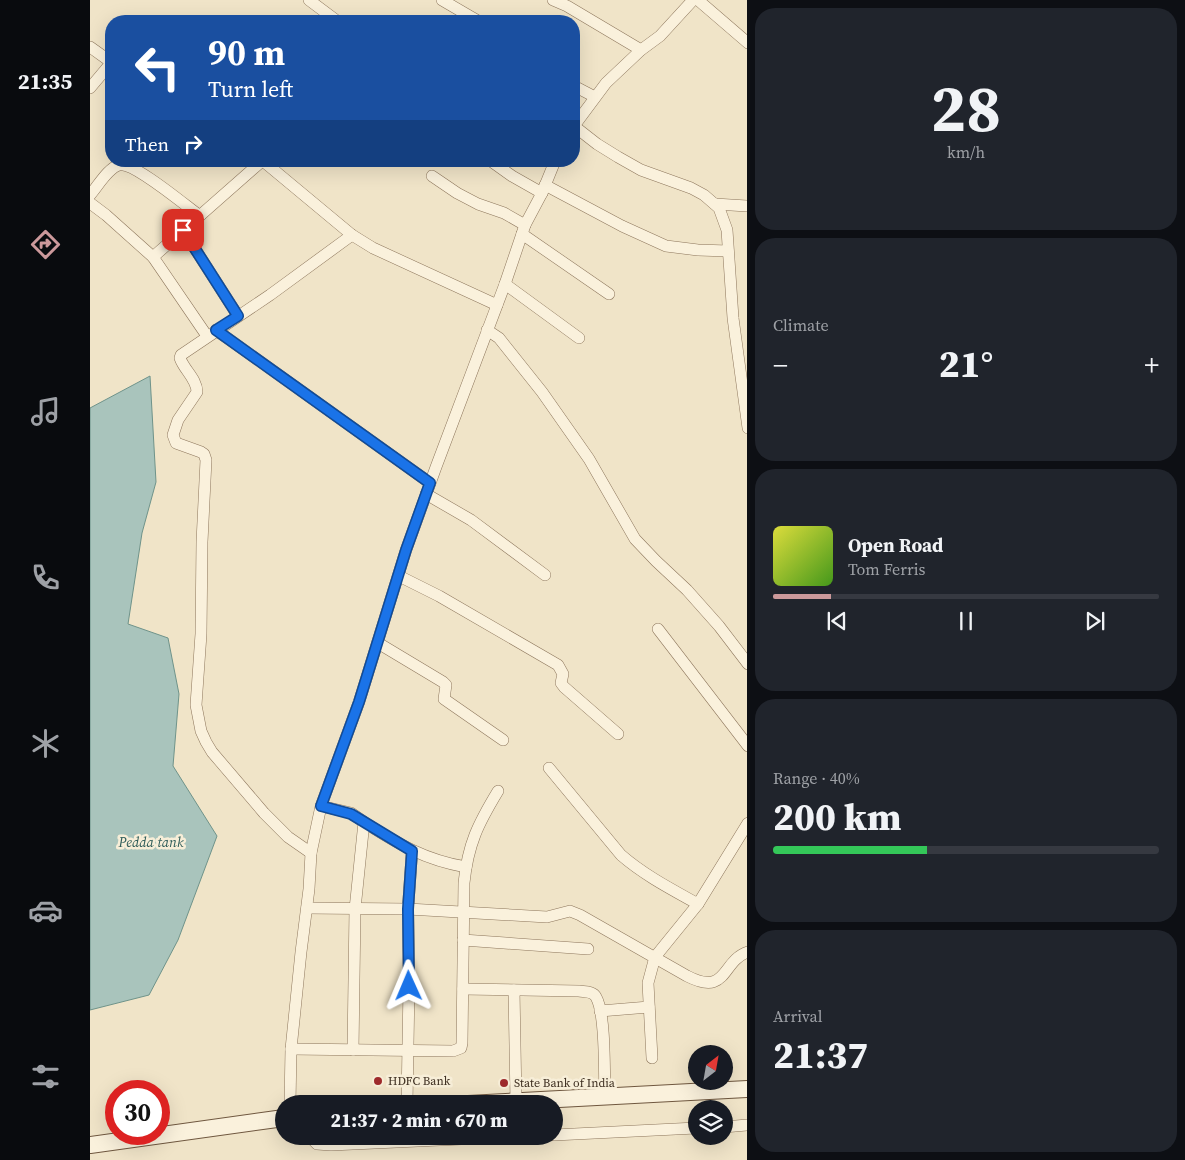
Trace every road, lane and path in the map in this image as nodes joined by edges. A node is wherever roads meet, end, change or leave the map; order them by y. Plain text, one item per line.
1 (309, 0) edge
2 (442, 0) edge
3 (553, 0) edge
4 (693, 0) edge
5 (698, 0) edge
6 (329, 15) edge
7 (468, 15) edge
8 (747, 42) edge
9 (90, 47) edge
10 (640, 50) junction
11 (105, 58) edge
12 (105, 69) edge
13 (90, 88) edge
14 (580, 89) edge
15 (595, 97) junction
16 (580, 118) edge
17 (580, 131) edge
18 (116, 167) edge
19 (130, 167) edge
20 (255, 167) edge
21 (269, 167) edge
22 (499, 167) edge
23 (553, 167) edge
24 (432, 176) dead end
25 (544, 189) junction
26 (90, 195) edge
27 (90, 202) edge
28 (716, 204) junction
29 (747, 206) edge
30 (200, 216) junction
31 (183, 230) junction
32 (523, 230) junction
33 (352, 234) junction
34 (728, 251) junction
35 (153, 257) junction
36 (505, 284) junction
37 (609, 294) dead end
38 (497, 305) junction
39 (238, 316) junction
40 (488, 330) junction
41 (212, 333) junction
42 (579, 338) dead end
43 (747, 421) edge
44 (428, 489) junction
45 (545, 575) dead end
46 (399, 576) junction
47 (658, 629) dead end
48 (378, 642) junction
49 (747, 663) edge
50 (618, 734) dead end
51 (503, 740) dead end
52 (747, 745) edge
53 (548, 768) dead end
54 (498, 791) dead end
55 (321, 806) junction
56 (364, 822) junction
57 (747, 825) edge
58 (412, 851) junction
59 (311, 853) junction
60 (466, 867) junction
61 (698, 904) junction
62 (306, 908) junction
63 (355, 909) junction
64 (408, 909) junction
65 (463, 912) junction
66 (463, 940) junction
67 (588, 948) dead end
68 (747, 952) edge
69 (655, 957) junction
70 (463, 989) junction
71 (514, 990) junction
72 (649, 1007) junction
73 (600, 1011) junction
74 (292, 1049) junction
75 (353, 1050) junction
76 (407, 1050) junction
77 (652, 1058) dead end
78 (747, 1089) edge
79 (290, 1095) edge
80 (406, 1095) edge
81 (516, 1095) edge
82 (605, 1098) junction
83 (563, 1099) edge
84 (747, 1099) edge
85 (563, 1108) edge
86 (275, 1119) edge
87 (747, 1125) edge
88 (733, 1126) edge
89 (275, 1128) edge
90 (688, 1128) edge
91 (563, 1135) edge
92 (90, 1145) edge
93 (90, 1153) edge

1 - 6 street
2 - 7 street
3 - 10 street
4 - 10 street
5 - 8 street
9 - 11 street
10 - 15 street
12 - 13 street
14 - 15 street
15 - 16 street
17 - 28 street
18 - 26 street
19 - 30 street
20 - 30 street
21 - 33 street
22 - 25 street
23 - 25 street
24 - 32 street
25 - 32 street
25 - 34 street
27 - 35 street
28 - 29 street
28 - 34 street
30 - 31 street
31 - 35 street
31 - 39 street
32 - 36 street
32 - 37 street
33 - 38 street
33 - 39 street
34 - 43 street
35 - 41 street
36 - 38 street
36 - 42 street
38 - 40 street
39 - 41 street
40 - 44 street
40 - 49 street
41 - 44 street
41 - 59 street
44 - 45 street
44 - 46 street
46 - 48 street
46 - 50 street
47 - 52 street
48 - 51 street
48 - 55 street
53 - 61 street
54 - 60 street
55 - 56 street
55 - 59 street
56 - 58 street
56 - 63 street
57 - 61 street
58 - 60 street
58 - 64 street
59 - 62 street
60 - 65 street
61 - 69 street
62 - 63 street
62 - 74 street
63 - 64 street
63 - 75 street
64 - 65 street
64 - 76 street
65 - 66 street
65 - 69 street
66 - 67 street
66 - 70 street
68 - 69 street
69 - 72 street
70 - 71 street
70 - 76 street
71 - 73 street
71 - 81 street
72 - 73 street
72 - 77 street
73 - 82 street
74 - 75 street
74 - 79 street
75 - 76 street
76 - 80 street
78 - 82 main road
82 - 83 main road
84 - 85 main road
86 - 92 main road
87 - 88 street
89 - 93 main road
90 - 91 street

